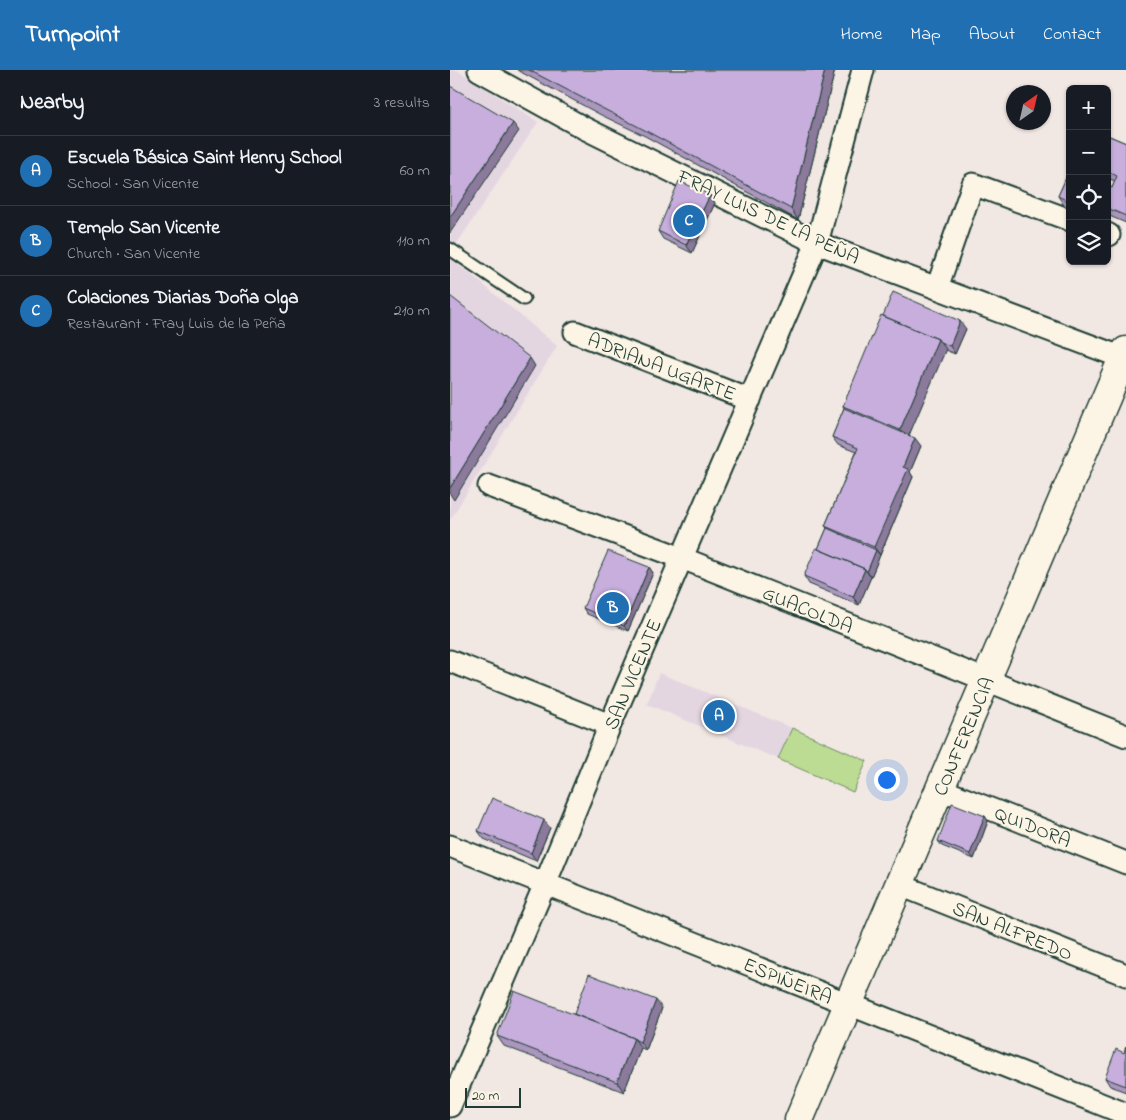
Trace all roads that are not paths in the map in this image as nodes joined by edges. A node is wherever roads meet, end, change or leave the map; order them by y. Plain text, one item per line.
1 (479, 70) edge
2 (863, 70) edge
3 (1066, 219) edge
4 (817, 243) junction
5 (450, 249) edge
6 (937, 288) junction
7 (524, 299) dead end
8 (575, 332) dead end
9 (1125, 356) edge
10 (750, 400) junction
11 (489, 486) dead end
12 (682, 558) junction
13 (450, 661) edge
14 (986, 680) junction
15 (610, 724) junction
16 (1126, 736) edge
17 (940, 789) junction
18 (450, 846) edge
19 (1126, 863) edge
20 (544, 884) junction
21 (900, 884) junction
22 (1126, 975) edge
23 (848, 1004) junction
24 (450, 1106) edge
25 (1126, 1114) edge
26 (799, 1120) edge

1 - 4 street, FRAY LUIS DE LA PEÑA
2 - 4 street, SAN VICENTE
3 - 6 street
4 - 6 street, FRAY LUIS DE LA PEÑA
4 - 10 street, SAN VICENTE
5 - 7 lane
6 - 9 street, FRAY LUIS DE LA PEÑA
8 - 10 street, ADRIANA UGARTE
9 - 14 street, CONFERENCIA
10 - 12 street, SAN VICENTE
11 - 12 street, GUACOLDA
12 - 14 street, GUACOLDA
12 - 15 street, SAN VICENTE
13 - 15 street
14 - 16 street, GUACOLDA
14 - 17 street, CONFERENCIA
15 - 20 street, SAN VICENTE
17 - 19 street, QUIDORA
17 - 21 street, CONFERENCIA
18 - 20 street, ESPIÑEIRA
20 - 23 street, ESPIÑEIRA
20 - 24 street, SAN VICENTE
21 - 22 street, SAN ALFREDO
21 - 23 street, CONFERENCIA
23 - 25 street, ESPIÑEIRA
23 - 26 street, CONFERENCIA

